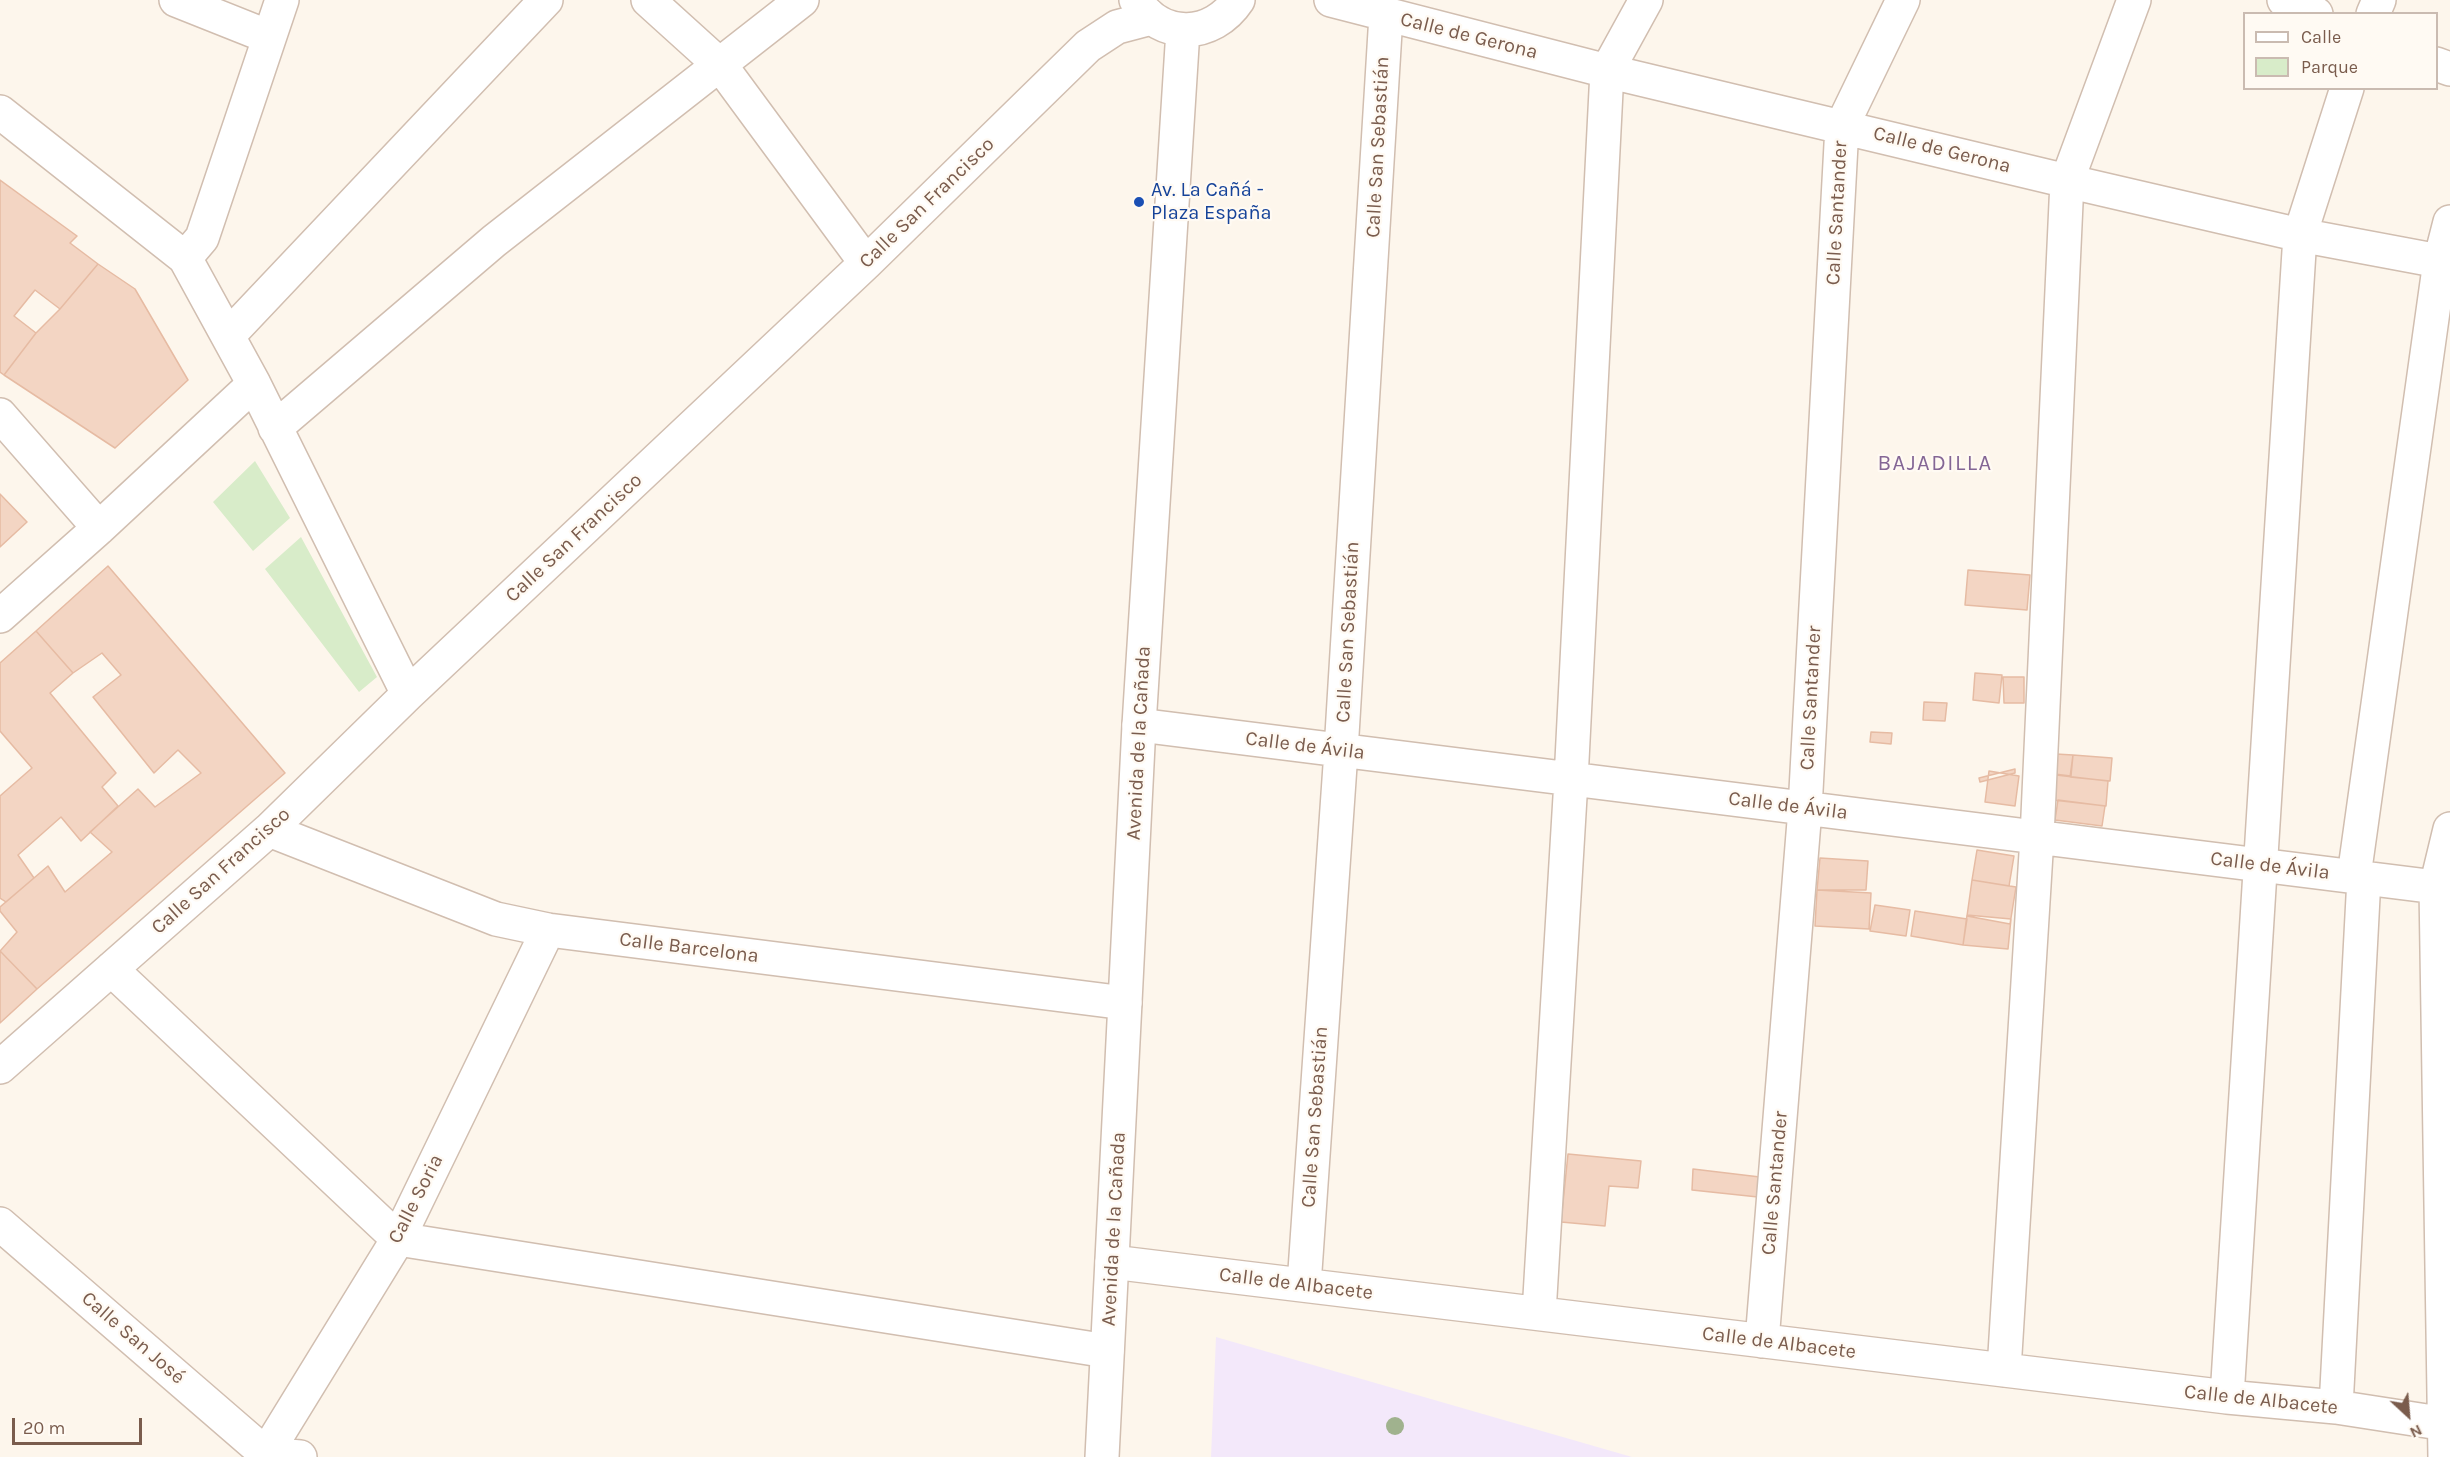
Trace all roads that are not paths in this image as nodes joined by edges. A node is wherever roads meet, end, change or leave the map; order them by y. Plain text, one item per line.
1 (176, 0) edge
2 (282, 0) edge
3 (546, 0) edge
4 (648, 0) edge
5 (802, 0) edge
6 (1239, 0) edge
7 (1331, 0) edge
8 (1646, 0) edge
9 (1903, 0) edge
10 (2134, 0) edge
11 (2284, 0) edge
12 (1144, 9) edge
13 (2311, 12) edge
14 (1386, 15) junction
15 (1183, 30) junction
16 (269, 37) junction
17 (721, 66) junction
18 (1607, 71) junction
19 (2346, 90) edge
20 (0, 112) edge
21 (1842, 126) junction
22 (2067, 181) junction
23 (2450, 222) edge
24 (2300, 235) junction
25 (185, 258) junction
26 (2445, 262) edge
27 (867, 263) junction
28 (228, 336) junction
29 (254, 384) junction
30 (0, 415) edge
31 (275, 428) junction
32 (99, 528) junction
33 (0, 616) edge
34 (408, 694) junction
35 (1139, 725) junction
36 (1341, 751) junction
37 (1571, 780) junction
38 (1805, 808) junction
39 (2450, 829) edge
40 (269, 830) junction
41 (2037, 837) junction
42 (2262, 866) junction
43 (2359, 877) junction
44 (2436, 887) junction
45 (548, 930) junction
46 (111, 969) junction
47 (1125, 1003) junction
48 (0, 1067) edge
49 (0, 1224) edge
50 (398, 1239) junction
51 (1112, 1262) junction
52 (1304, 1285) junction
53 (1539, 1313) junction
54 (1762, 1341) junction
55 (1107, 1351) junction
56 (2004, 1370) junction
57 (2227, 1397) junction
58 (2336, 1407) junction
59 (2446, 1424) junction
60 (265, 1456) edge
61 (300, 1457) edge
62 (1102, 1457) edge
63 (2445, 1457) edge

1 - 16 street
2 - 16 street
3 - 28 street
4 - 17 street
5 - 17 street
6 - 15 street
7 - 14 street, Calle de Gerona
8 - 18 street
9 - 21 street
10 - 22 street
11 - 13 street
12 - 15 street
12 - 27 street, Calle San Francisco
14 - 18 street, Calle de Gerona
14 - 36 street, Calle San Sebastián
15 - 35 street, Avenida de la Cañada
16 - 25 street
17 - 27 street
17 - 31 street
18 - 21 street, Calle de Gerona
18 - 37 street
19 - 24 street
20 - 25 street
21 - 22 street, Calle de Gerona
21 - 38 street, Calle Santander
22 - 24 street, Calle de Gerona
22 - 41 street
23 - 26 street
24 - 26 street, Calle de Gerona
24 - 42 street
25 - 28 street
26 - 43 street
27 - 34 street, Calle San Francisco
28 - 29 street
29 - 31 street
29 - 32 street
30 - 32 street
31 - 34 street
32 - 33 street
34 - 40 street, Calle San Francisco
35 - 36 street, Calle de Ávila
35 - 47 street, Avenida de la Cañada
36 - 37 street, Calle de Ávila
36 - 52 street, Calle San Sebastián
37 - 38 street, Calle de Ávila
37 - 53 street
38 - 41 street, Calle de Ávila
38 - 54 street, Calle Santander
39 - 44 street
40 - 45 street, Calle Barcelona
40 - 46 street, Calle San Francisco
41 - 42 street, Calle de Ávila
41 - 56 street
42 - 43 street, Calle de Ávila
42 - 57 street
43 - 44 street, Calle de Ávila
43 - 58 street
44 - 59 street
45 - 47 street, Calle Barcelona
45 - 50 street, Calle Soria
46 - 48 street, Calle San Francisco
46 - 50 street
47 - 51 street, Avenida de la Cañada
49 - 60 street, Calle San José
50 - 55 street
50 - 60 street, Calle Soria
51 - 52 street, Calle de Albacete
51 - 55 street, Avenida de la Cañada
52 - 53 street, Calle de Albacete
53 - 54 street, Calle de Albacete
54 - 56 street, Calle de Albacete
55 - 62 street, Avenida de la Cañada
56 - 57 street, Calle de Albacete
57 - 58 street, Calle de Albacete
58 - 59 street, Calle de Albacete
59 - 63 street
60 - 61 street

